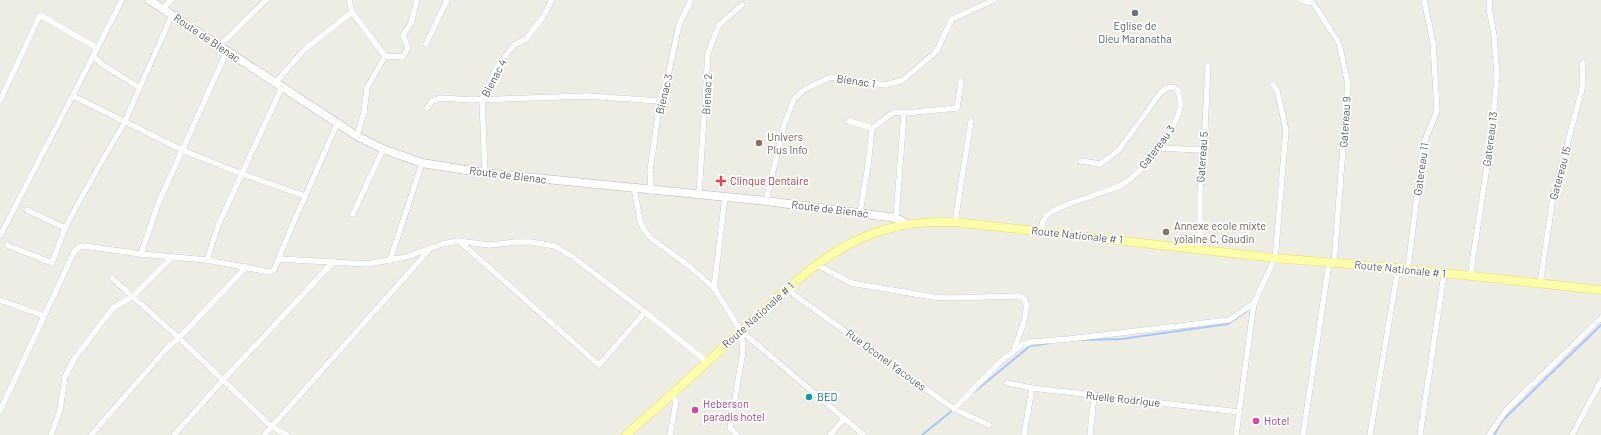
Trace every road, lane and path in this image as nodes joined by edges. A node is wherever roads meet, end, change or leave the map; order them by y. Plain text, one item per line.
1 (122, 0) edge
2 (149, 0) edge
3 (171, 0) edge
4 (266, 0) edge
5 (349, 0) edge
6 (417, 0) edge
7 (447, 0) edge
8 (552, 0) edge
9 (691, 0) edge
10 (994, 0) edge
11 (1300, 0) edge
12 (1424, 0) edge
13 (1490, 0) edge
14 (742, 5) dead end
15 (162, 9) junction
16 (352, 12) junction
17 (172, 15) junction
18 (426, 44) dead end
19 (219, 46) junction
20 (97, 48) junction
21 (227, 51) junction
22 (93, 56) junction
23 (385, 56) junction
24 (1583, 63) dead end
25 (1208, 65) dead end
26 (961, 81) dead end
27 (278, 85) junction
28 (1273, 85) dead end
29 (140, 88) junction
30 (73, 96) junction
31 (482, 99) junction
32 (0, 101) edge
33 (660, 101) junction
34 (427, 108) dead end
35 (904, 113) junction
36 (849, 121) dead end
37 (971, 121) dead end
38 (338, 122) junction
39 (124, 123) junction
40 (872, 128) junction
41 (357, 136) junction
42 (1158, 148) junction
43 (383, 149) junction
44 (182, 150) junction
45 (1204, 150) junction
46 (1081, 162) dead end
47 (422, 163) junction
48 (485, 173) junction
49 (242, 174) junction
50 (634, 188) junction
51 (651, 191) junction
52 (699, 194) junction
53 (305, 196) junction
54 (725, 197) junction
55 (766, 201) junction
56 (27, 210) dead end
57 (860, 213) junction
58 (353, 214) dead end
59 (896, 218) junction
60 (955, 222) junction
61 (909, 225) junction
62 (65, 228) junction
63 (1041, 231) junction
64 (0, 236) edge
65 (458, 241) junction
66 (8, 245) dead end
67 (431, 248) junction
68 (1200, 248) junction
69 (142, 254) junction
70 (172, 257) junction
71 (1274, 258) junction
72 (279, 259) junction
73 (207, 260) junction
74 (390, 260) junction
75 (334, 261) junction
76 (1332, 263) junction
77 (816, 264) junction
78 (246, 267) junction
79 (1398, 268) junction
80 (1408, 269) junction
81 (1444, 274) junction
82 (1470, 277) junction
83 (112, 278) dead end
84 (1540, 284) junction
85 (714, 288) junction
86 (786, 289) junction
87 (1601, 290) edge
88 (132, 297) junction
89 (0, 300) edge
90 (1254, 303) junction
91 (646, 312) junction
92 (44, 316) junction
93 (1601, 318) edge
94 (741, 331) junction
95 (179, 338) junction
96 (1014, 349) junction
97 (706, 362) junction
98 (222, 381) junction
99 (1601, 382) edge
100 (1007, 383) dead end
101 (1032, 388) junction
102 (672, 394) junction
103 (1094, 396) junction
104 (954, 409) junction
105 (0, 411) edge
106 (1239, 412) junction
107 (844, 419) junction
108 (271, 426) junction
109 (989, 426) dead end
110 (51, 435) edge
111 (91, 435) edge
112 (174, 435) edge
113 (264, 435) edge
114 (287, 435) edge
115 (626, 435) edge
116 (670, 435) edge
117 (737, 435) edge
118 (830, 435) edge
119 (864, 435) edge
120 (1024, 435) edge
121 (1090, 435) edge
122 (1236, 435) edge
123 (1303, 435) edge
124 (1370, 435) edge
125 (1420, 435) edge
126 (1489, 435) edge
127 (1572, 435) edge

1 - 20 street
2 - 15 main road, Route de Bienac
3 - 15 street
4 - 19 street
5 - 16 street
6 - 23 street
7 - 18 street
8 - 31 street, Bienac 4
9 - 33 street, Bienac 3
10 - 55 street, Bienac 1
11 - 76 street, Gatereau 9
12 - 80 street, Gatereau 11
13 - 82 street, Gatereau 13
14 - 52 street, Bienac 2
15 - 17 main road, Route de Bienac
16 - 23 street
16 - 27 street
17 - 19 main road, Route de Bienac
17 - 29 street
19 - 21 main road, Route de Bienac
20 - 22 street
20 - 32 street
21 - 27 main road, Route de Bienac
21 - 44 street
22 - 29 street
22 - 30 street
23 - 41 street
24 - 84 street, Gatereau 15
25 - 45 street, Gatereau 5
26 - 35 street
27 - 38 main road, Route de Bienac
27 - 49 street
28 - 71 street
29 - 39 street
30 - 39 street
30 - 64 street
31 - 33 street
31 - 34 street
31 - 48 street, Bienac 4
33 - 51 street, Bienac 3
35 - 40 street
35 - 59 street
36 - 40 street
37 - 60 street
38 - 41 main road, Route de Bienac
38 - 53 street
39 - 44 street
39 - 62 street
40 - 57 street
41 - 43 main road, Route de Bienac
42 - 45 street
42 - 46 street, Gatereau 3
42 - 63 street, Gatereau 3
43 - 47 main road, Route de Bienac
43 - 58 street
44 - 49 street
44 - 69 street
45 - 68 street, Gatereau 5
47 - 48 main road, Route de Bienac
47 - 74 street
48 - 50 main road, Route de Bienac
49 - 53 street
49 - 73 street
50 - 51 main road, Route de Bienac
50 - 85 street
51 - 52 main road, Route de Bienac
52 - 54 main road, Route de Bienac
53 - 72 street
54 - 55 main road, Route de Bienac
54 - 85 street
55 - 57 main road, Route de Bienac
56 - 62 street
57 - 59 main road, Route de Bienac
59 - 61 main road, Route de Bienac
60 - 61 main road, Route Nationale # 1
60 - 63 main road, Route Nationale # 1
61 - 77 main road, Route Nationale # 1
62 - 66 street
63 - 68 main road, Route Nationale # 1
65 - 67 street
65 - 91 street
65 - 91 street
67 - 74 street
67 - 108 street
68 - 71 main road, Route Nationale # 1
69 - 70 street
69 - 92 street
70 - 73 street
70 - 88 street
71 - 76 main road, Route Nationale # 1
71 - 90 street
72 - 75 street
72 - 78 street
73 - 78 street
74 - 75 street
75 - 98 street
76 - 79 main road, Route Nationale # 1
76 - 123 street, Gatereau 9
77 - 86 main road, Route Nationale # 1
77 - 96 street
78 - 95 street
79 - 80 main road, Route Nationale # 1
79 - 124 street
80 - 81 main road, Route Nationale # 1
81 - 82 main road, Route Nationale # 1
81 - 125 street
82 - 84 main road, Route Nationale # 1
83 - 88 street
84 - 87 main road, Route Nationale # 1
85 - 94 street
86 - 94 main road, Route Nationale # 1
86 - 104 street, Rue Oconel Yacoues
88 - 95 street
88 - 110 street
89 - 92 street
90 - 96 street
90 - 106 street
91 - 97 street
92 - 105 street
93 - 126 street
94 - 97 main road, Route Nationale # 1
94 - 107 street
94 - 117 street
95 - 98 street
95 - 111 street
96 - 104 street
97 - 102 main road, Route Nationale # 1
98 - 108 street
98 - 112 street
99 - 127 street
100 - 101 street, Ruelle Rodrigue
101 - 103 street, Ruelle Rodrigue
101 - 120 street
102 - 115 main road, Route Nationale # 1
102 - 116 street
103 - 106 street, Ruelle Rodrigue
103 - 121 street
104 - 109 street, Rue Oconel Yacoues
106 - 122 street
107 - 118 street
107 - 119 street
108 - 113 street
108 - 114 street

